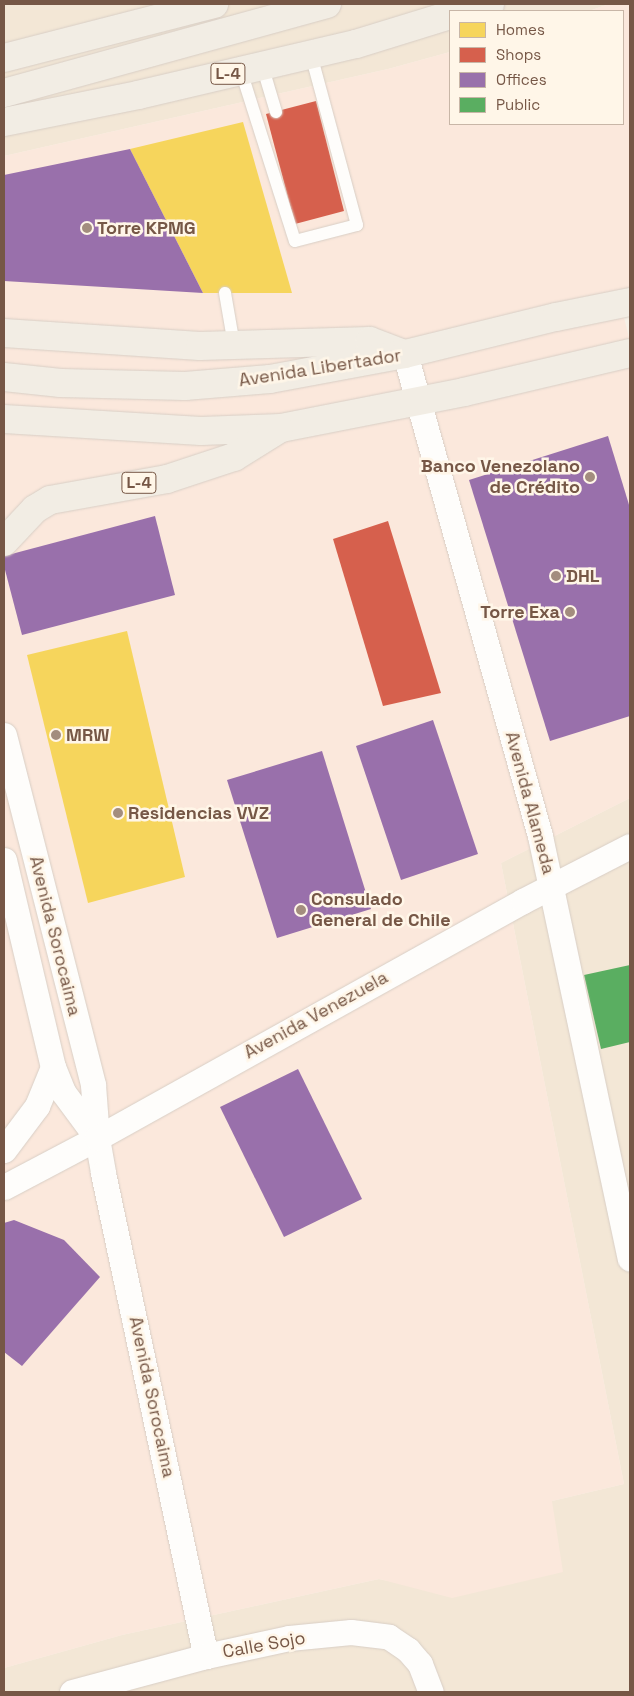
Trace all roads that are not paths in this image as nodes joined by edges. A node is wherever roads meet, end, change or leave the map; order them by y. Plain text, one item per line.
1 (328, 4) edge
2 (490, 4) edge
3 (203, 5) edge
4 (468, 10) edge
5 (449, 15) edge
6 (311, 54) junction
7 (4, 58) edge
8 (252, 68) junction
9 (4, 93) edge
10 (276, 112) dead end
11 (4, 122) edge
12 (224, 293) dead end
13 (630, 302) edge
14 (4, 333) edge
15 (234, 345) junction
16 (630, 353) edge
17 (406, 354) junction
18 (4, 377) edge
19 (418, 401) junction
20 (4, 419) edge
21 (281, 428) junction
22 (4, 542) edge
23 (4, 736) edge
24 (630, 846) edge
25 (4, 860) edge
26 (552, 885) junction
27 (53, 1067) junction
28 (97, 1138) junction
29 (4, 1150) edge
30 (4, 1187) edge
31 (630, 1259) edge
32 (206, 1656) junction
33 (72, 1692) edge
34 (431, 1692) edge

1 - 9 main road, L-4
2 - 4 main road
3 - 7 main road
5 - 6 main road, L-4
6 - 8 main road, L-4
6 - 8 lane
8 - 10 lane
8 - 11 main road, L-4
12 - 15 lane
13 - 17 main road, Avenida Libertador
14 - 15 main road
15 - 17 main road
16 - 19 main road, L-4
17 - 18 main road, Avenida Libertador
17 - 19 street, Avenida Alameda
19 - 21 main road, L-4
19 - 26 street, Avenida Alameda
20 - 21 main road, L-4
21 - 22 main road, L-4
23 - 28 street, Avenida Sorocaima
24 - 26 street, Avenida Venezuela
25 - 27 street, Avenida Sorocaima
26 - 28 street, Avenida Venezuela
26 - 31 street, Avenida Alameda
27 - 28 street, Avenida Sorocaima
27 - 29 street
28 - 30 street, Avenida Venezuela
28 - 32 street, Avenida Sorocaima
32 - 33 street, Calle Sojo
32 - 34 street, Calle Sojo

